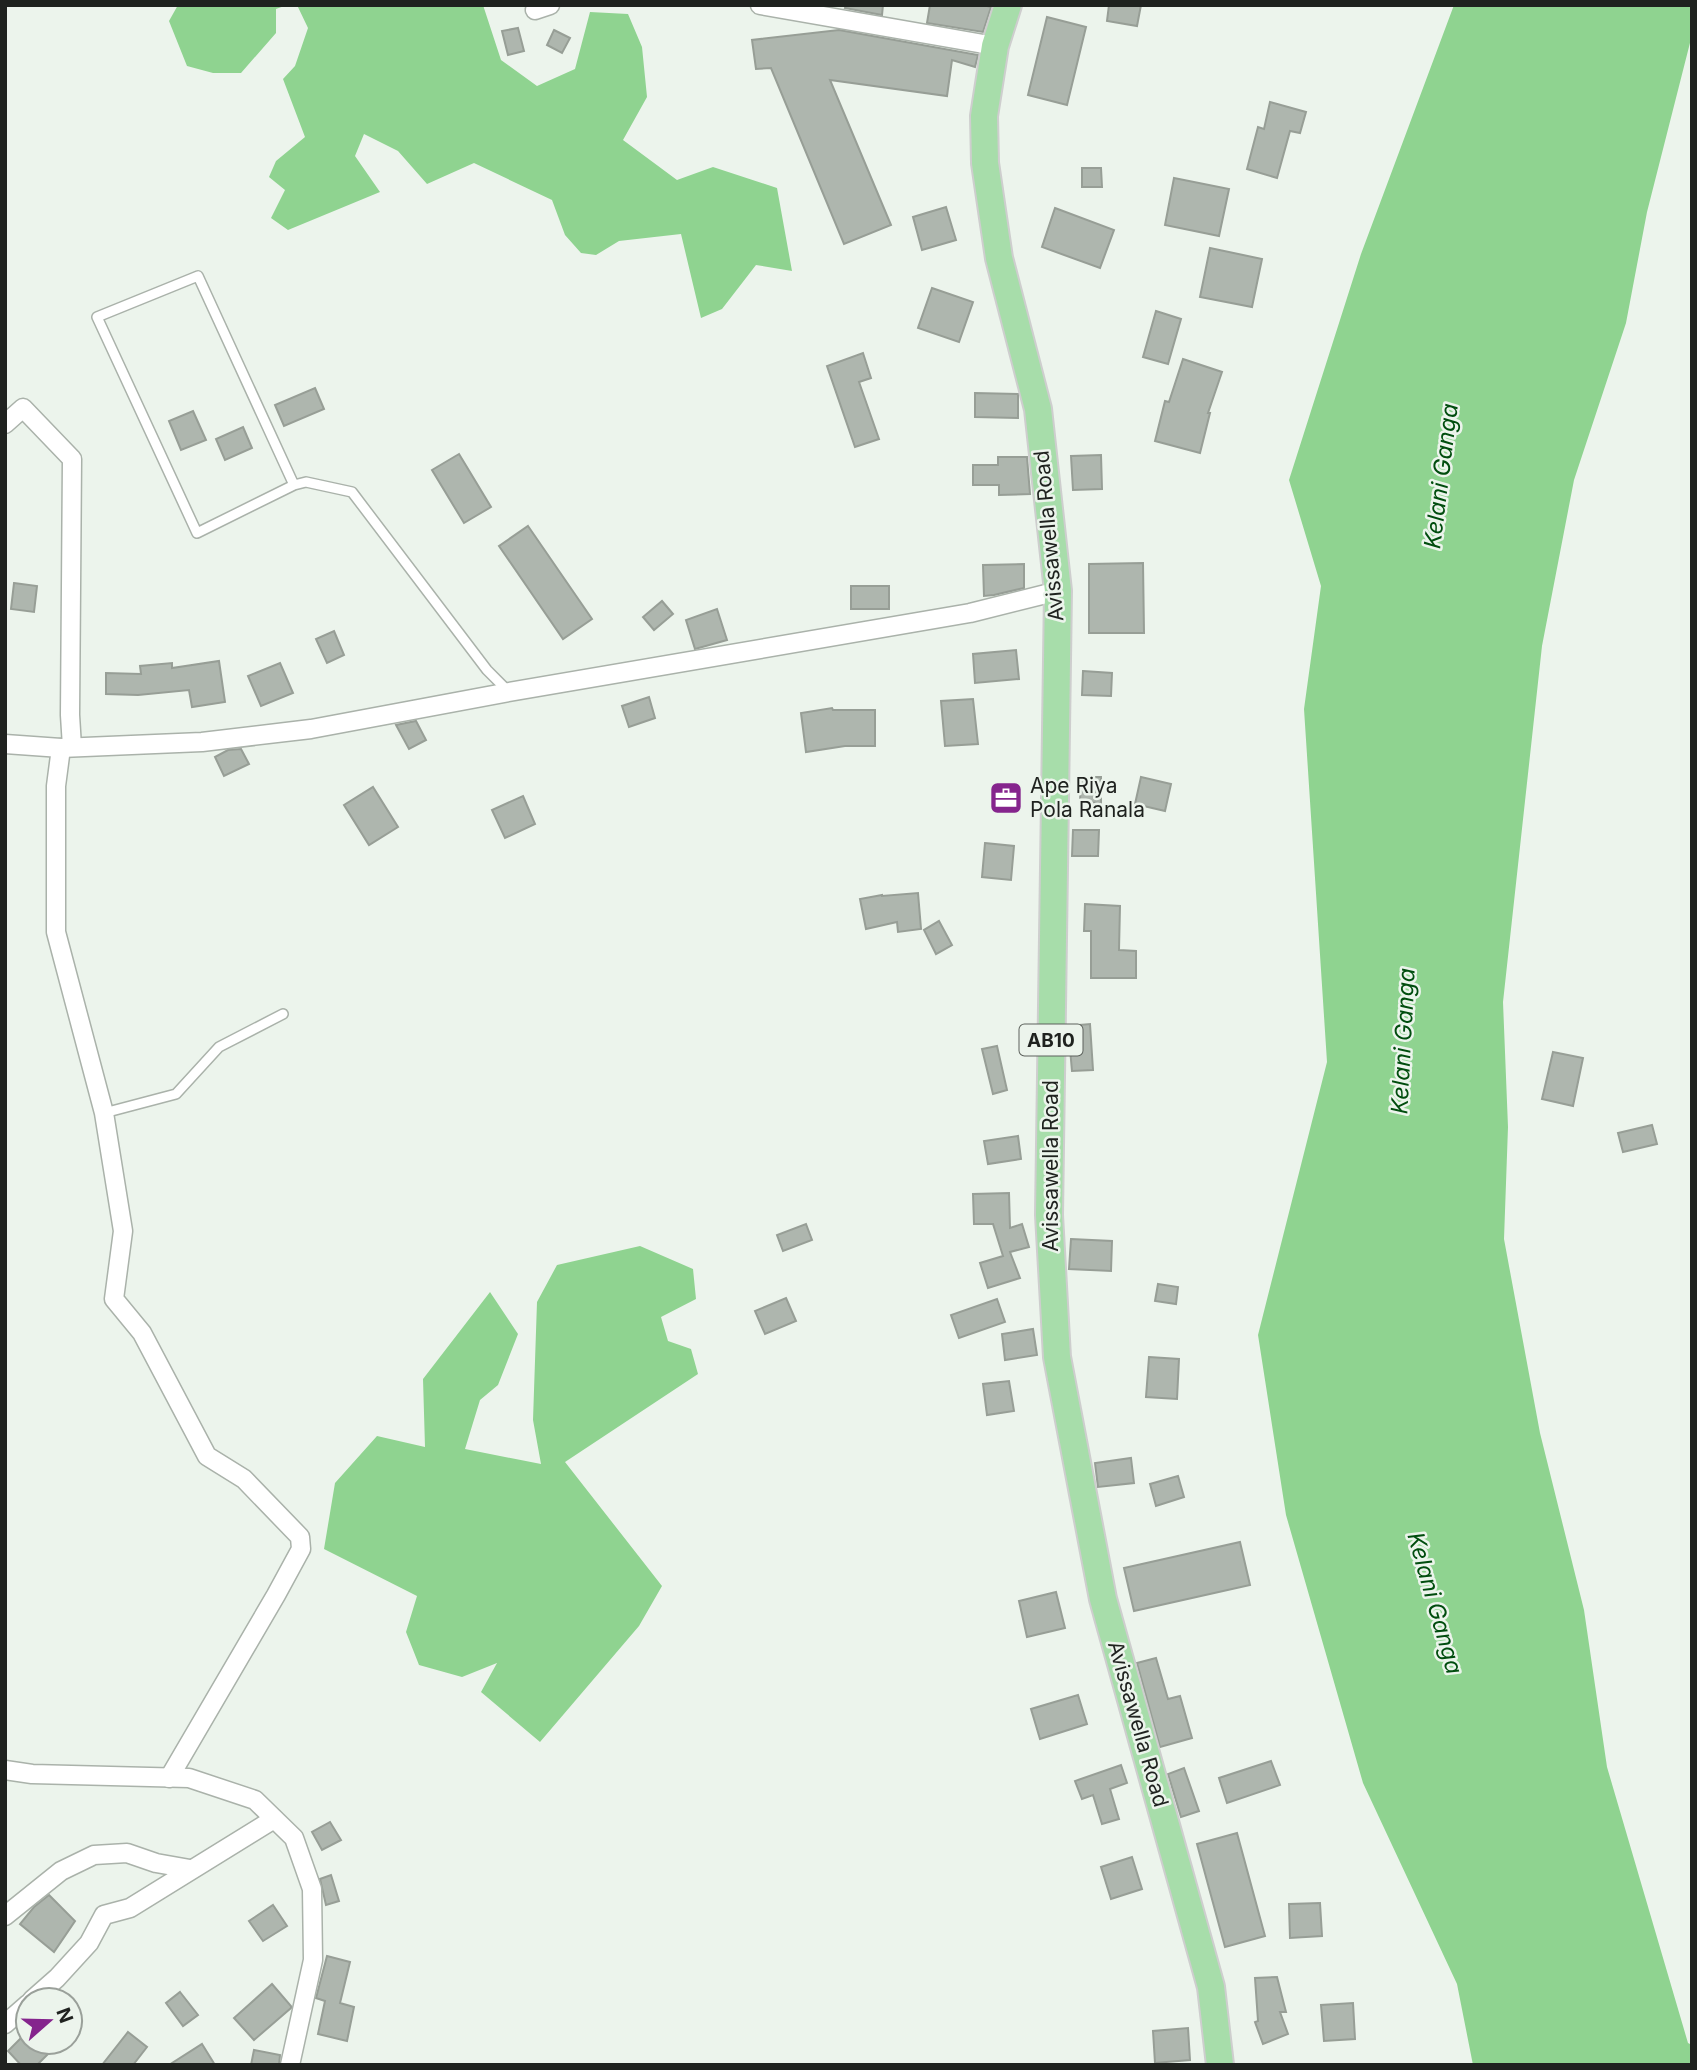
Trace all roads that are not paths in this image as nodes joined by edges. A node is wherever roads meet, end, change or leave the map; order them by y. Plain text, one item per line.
1 (760, 5) edge
2 (1008, 5) edge
3 (995, 46) junction
4 (5, 424) edge
5 (294, 485) junction
6 (1058, 591) junction
7 (509, 692) junction
8 (5, 744) edge
9 (67, 747) junction
10 (283, 1014) dead end
11 (104, 1113) junction
12 (5, 1770) edge
13 (169, 1777) junction
14 (274, 1819) junction
15 (190, 1869) junction
16 (5, 1916) edge
17 (48, 1986) edge
18 (290, 2065) edge
19 (1220, 2065) edge

1 - 3 street
2 - 3 main road, Avissawella Road / AB10
3 - 6 main road, Avissawella Road / AB10
4 - 9 street
5 - 5 lane
5 - 7 lane
6 - 7 street
6 - 19 main road, Avissawella Road / AB10
7 - 9 street
8 - 9 street
9 - 11 street
10 - 11 lane
11 - 13 street
12 - 13 street
13 - 14 street
14 - 15 street
14 - 18 street
15 - 16 street
15 - 17 street

